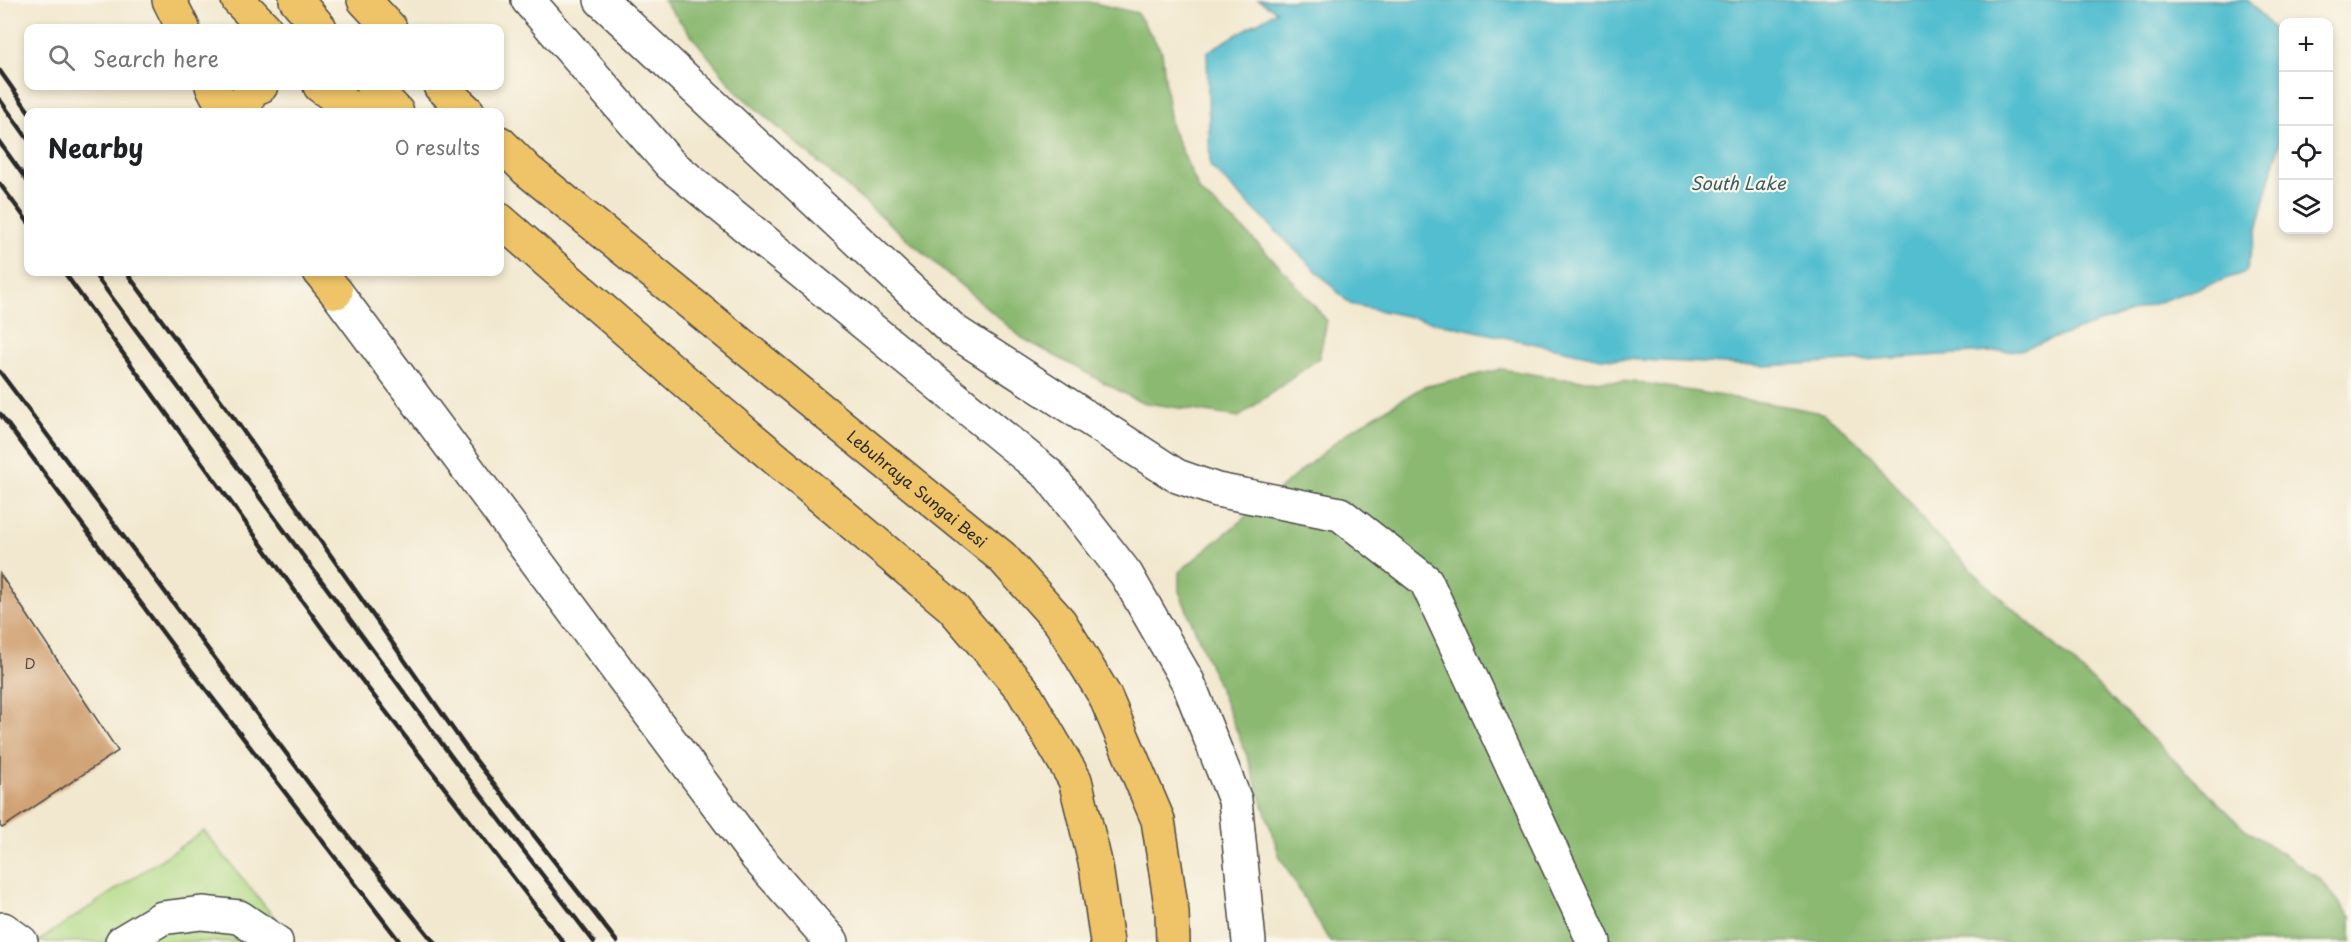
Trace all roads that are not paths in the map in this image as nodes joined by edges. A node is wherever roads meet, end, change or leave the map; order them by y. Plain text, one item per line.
1 (169, 0) edge
2 (238, 0) edge
3 (296, 0) edge
4 (364, 0) edge
5 (528, 0) edge
6 (601, 0) edge
7 (181, 24) edge
8 (261, 24) edge
9 (317, 24) edge
10 (386, 24) edge
11 (214, 90) edge
12 (251, 90) edge
13 (321, 90) edge
14 (376, 90) edge
15 (444, 90) edge
16 (224, 108) edge
17 (246, 108) edge
18 (350, 108) edge
19 (393, 108) edge
20 (464, 108) edge
21 (504, 147) edge
22 (504, 223) edge
23 (327, 278) edge
24 (122, 942) edge
25 (276, 942) edge
26 (832, 942) edge
27 (1107, 942) edge
28 (1173, 942) edge
29 (1249, 942) edge
30 (1594, 942) edge

1 - 7 highway
2 - 8 highway
3 - 9 highway
4 - 10 highway
5 - 29 street
6 - 30 street
11 - 16 highway
12 - 17 highway
13 - 18 highway
14 - 19 highway
15 - 20 highway
21 - 28 highway, Lebuhraya Sungai Besi
22 - 27 highway
23 - 26 street
24 - 25 street

